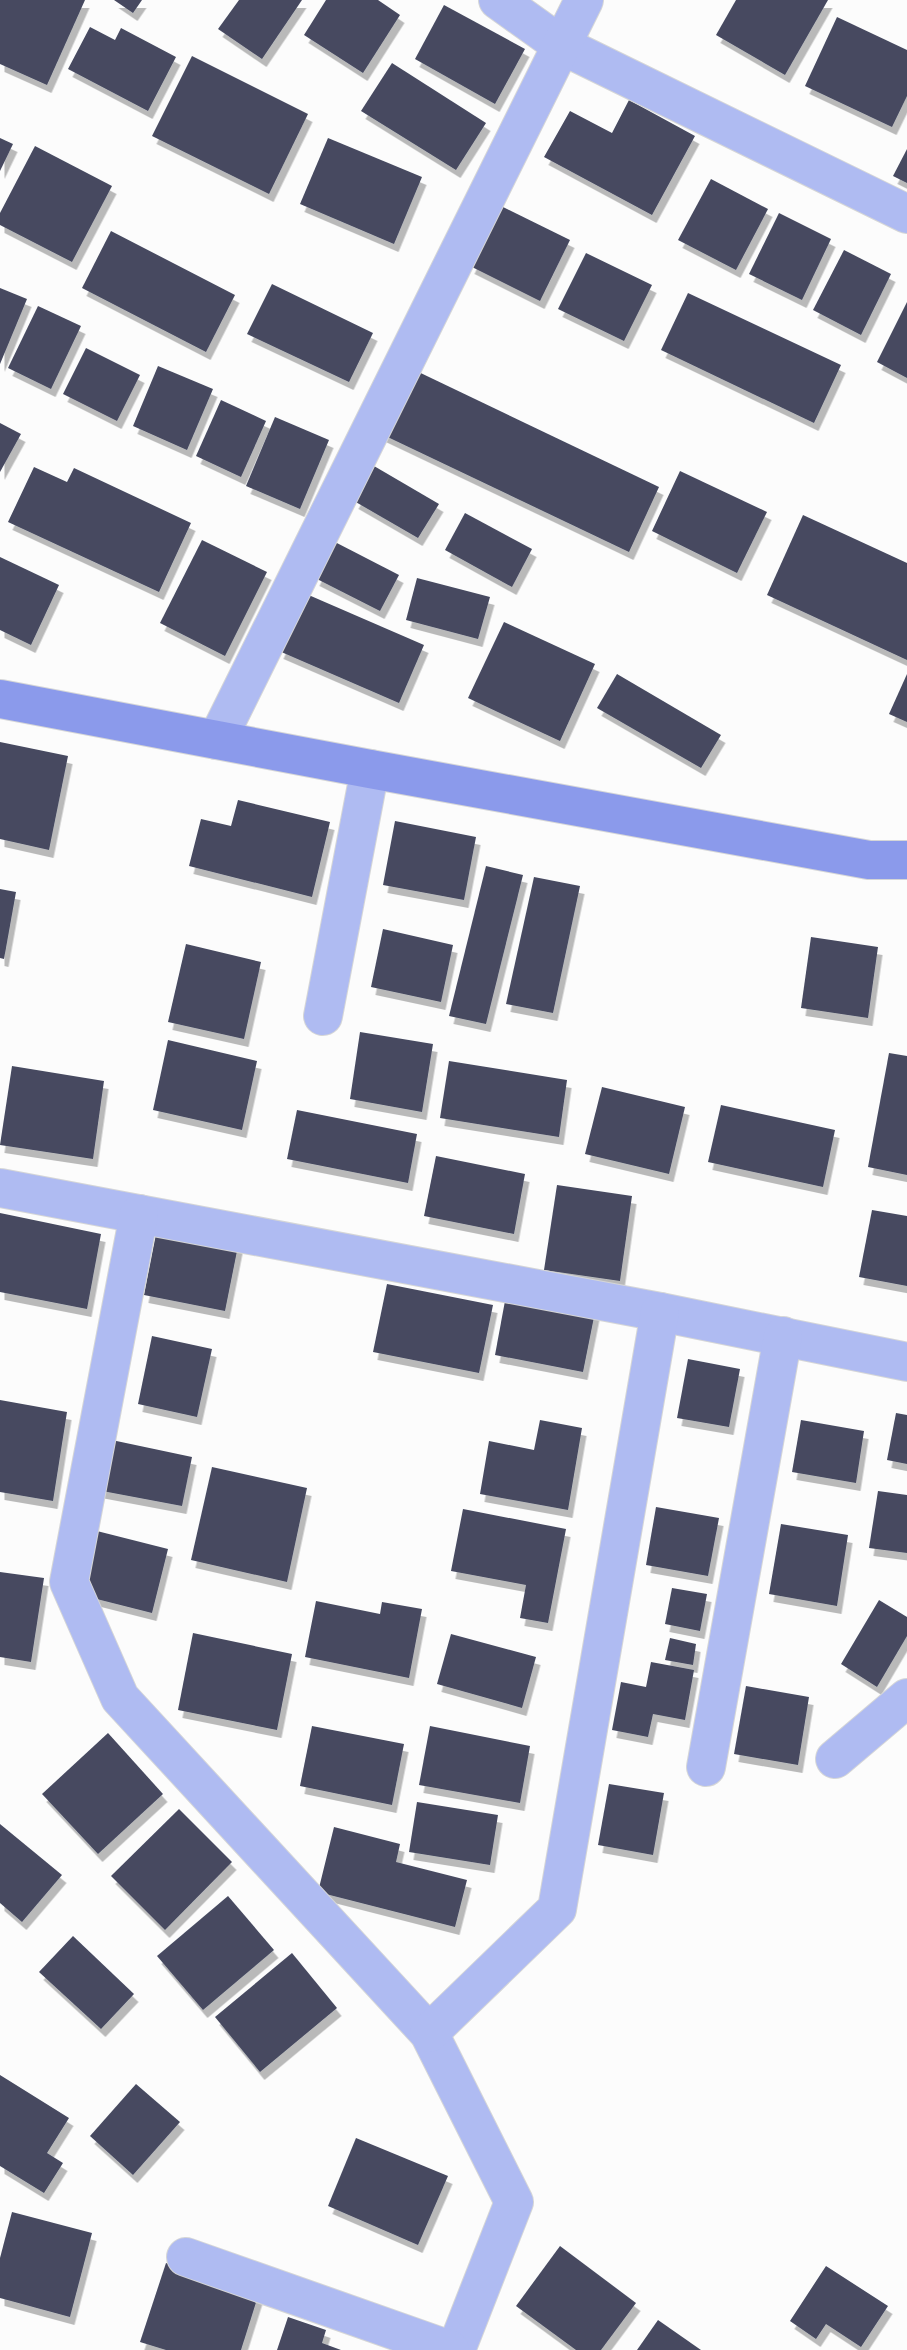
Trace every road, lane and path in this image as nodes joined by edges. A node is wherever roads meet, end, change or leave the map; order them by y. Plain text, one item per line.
1 (498, 0) edge
2 (584, 0) edge
3 (561, 45) junction
4 (907, 214) edge
5 (0, 699) edge
6 (216, 740) junction
7 (370, 769) junction
8 (907, 860) edge
9 (323, 1016) dead end
10 (0, 1188) edge
11 (139, 1214) junction
12 (660, 1312) junction
13 (783, 1336) junction
14 (907, 1362) edge
15 (907, 1698) edge
16 (835, 1759) dead end
17 (706, 1767) dead end
18 (429, 2033) junction
19 (186, 2257) dead end
20 (450, 2350) edge
21 (456, 2350) edge

1 - 3 street
2 - 3 street
3 - 4 street
3 - 6 street
5 - 6 street
6 - 7 street
7 - 8 street
7 - 9 street
10 - 11 street
11 - 12 street
11 - 18 street
12 - 13 street
12 - 18 street
13 - 14 street
13 - 17 street
15 - 16 street
18 - 21 street
19 - 20 street

